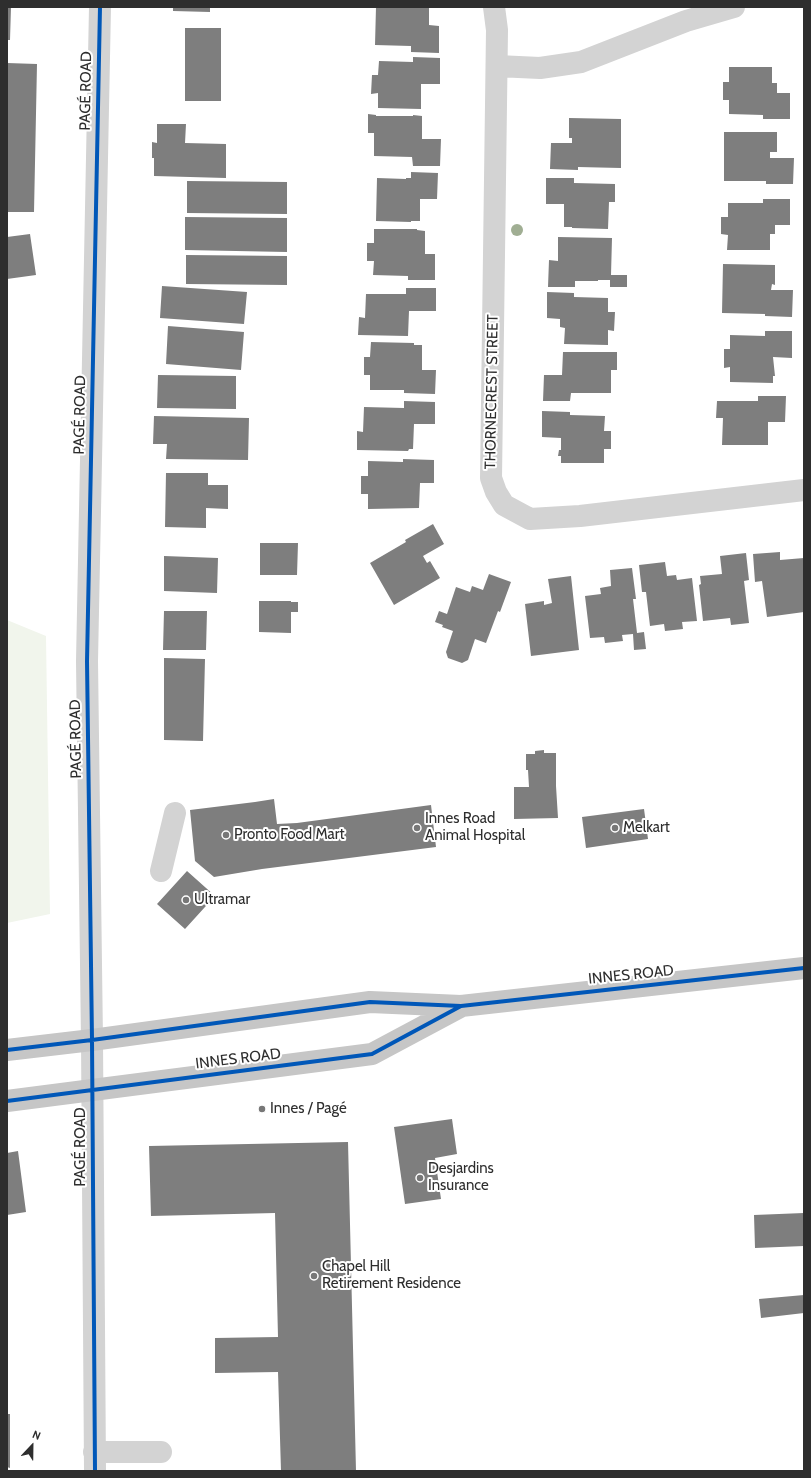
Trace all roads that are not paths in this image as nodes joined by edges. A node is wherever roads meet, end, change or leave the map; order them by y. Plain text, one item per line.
1 (100, 7) edge
2 (494, 7) edge
3 (734, 7) edge
4 (497, 66) junction
5 (804, 490) edge
6 (175, 813) dead end
7 (161, 871) dead end
8 (804, 968) edge
9 (461, 1006) junction
10 (92, 1040) junction
11 (7, 1050) edge
12 (92, 1090) junction
13 (7, 1101) edge
14 (161, 1452) dead end
15 (95, 1462) edge

1 - 10 street, PAGÉ ROAD
2 - 4 street, THORNECREST STREET
3 - 4 street
4 - 5 street, THORNECREST STREET
6 - 7 street
8 - 9 main road, INNES ROAD
9 - 10 main road, INNES ROAD
9 - 12 main road, INNES ROAD
10 - 11 main road, INNES ROAD
10 - 12 street, PAGÉ ROAD
12 - 13 main road, INNES ROAD
12 - 15 street, PAGÉ ROAD
14 - 15 street

